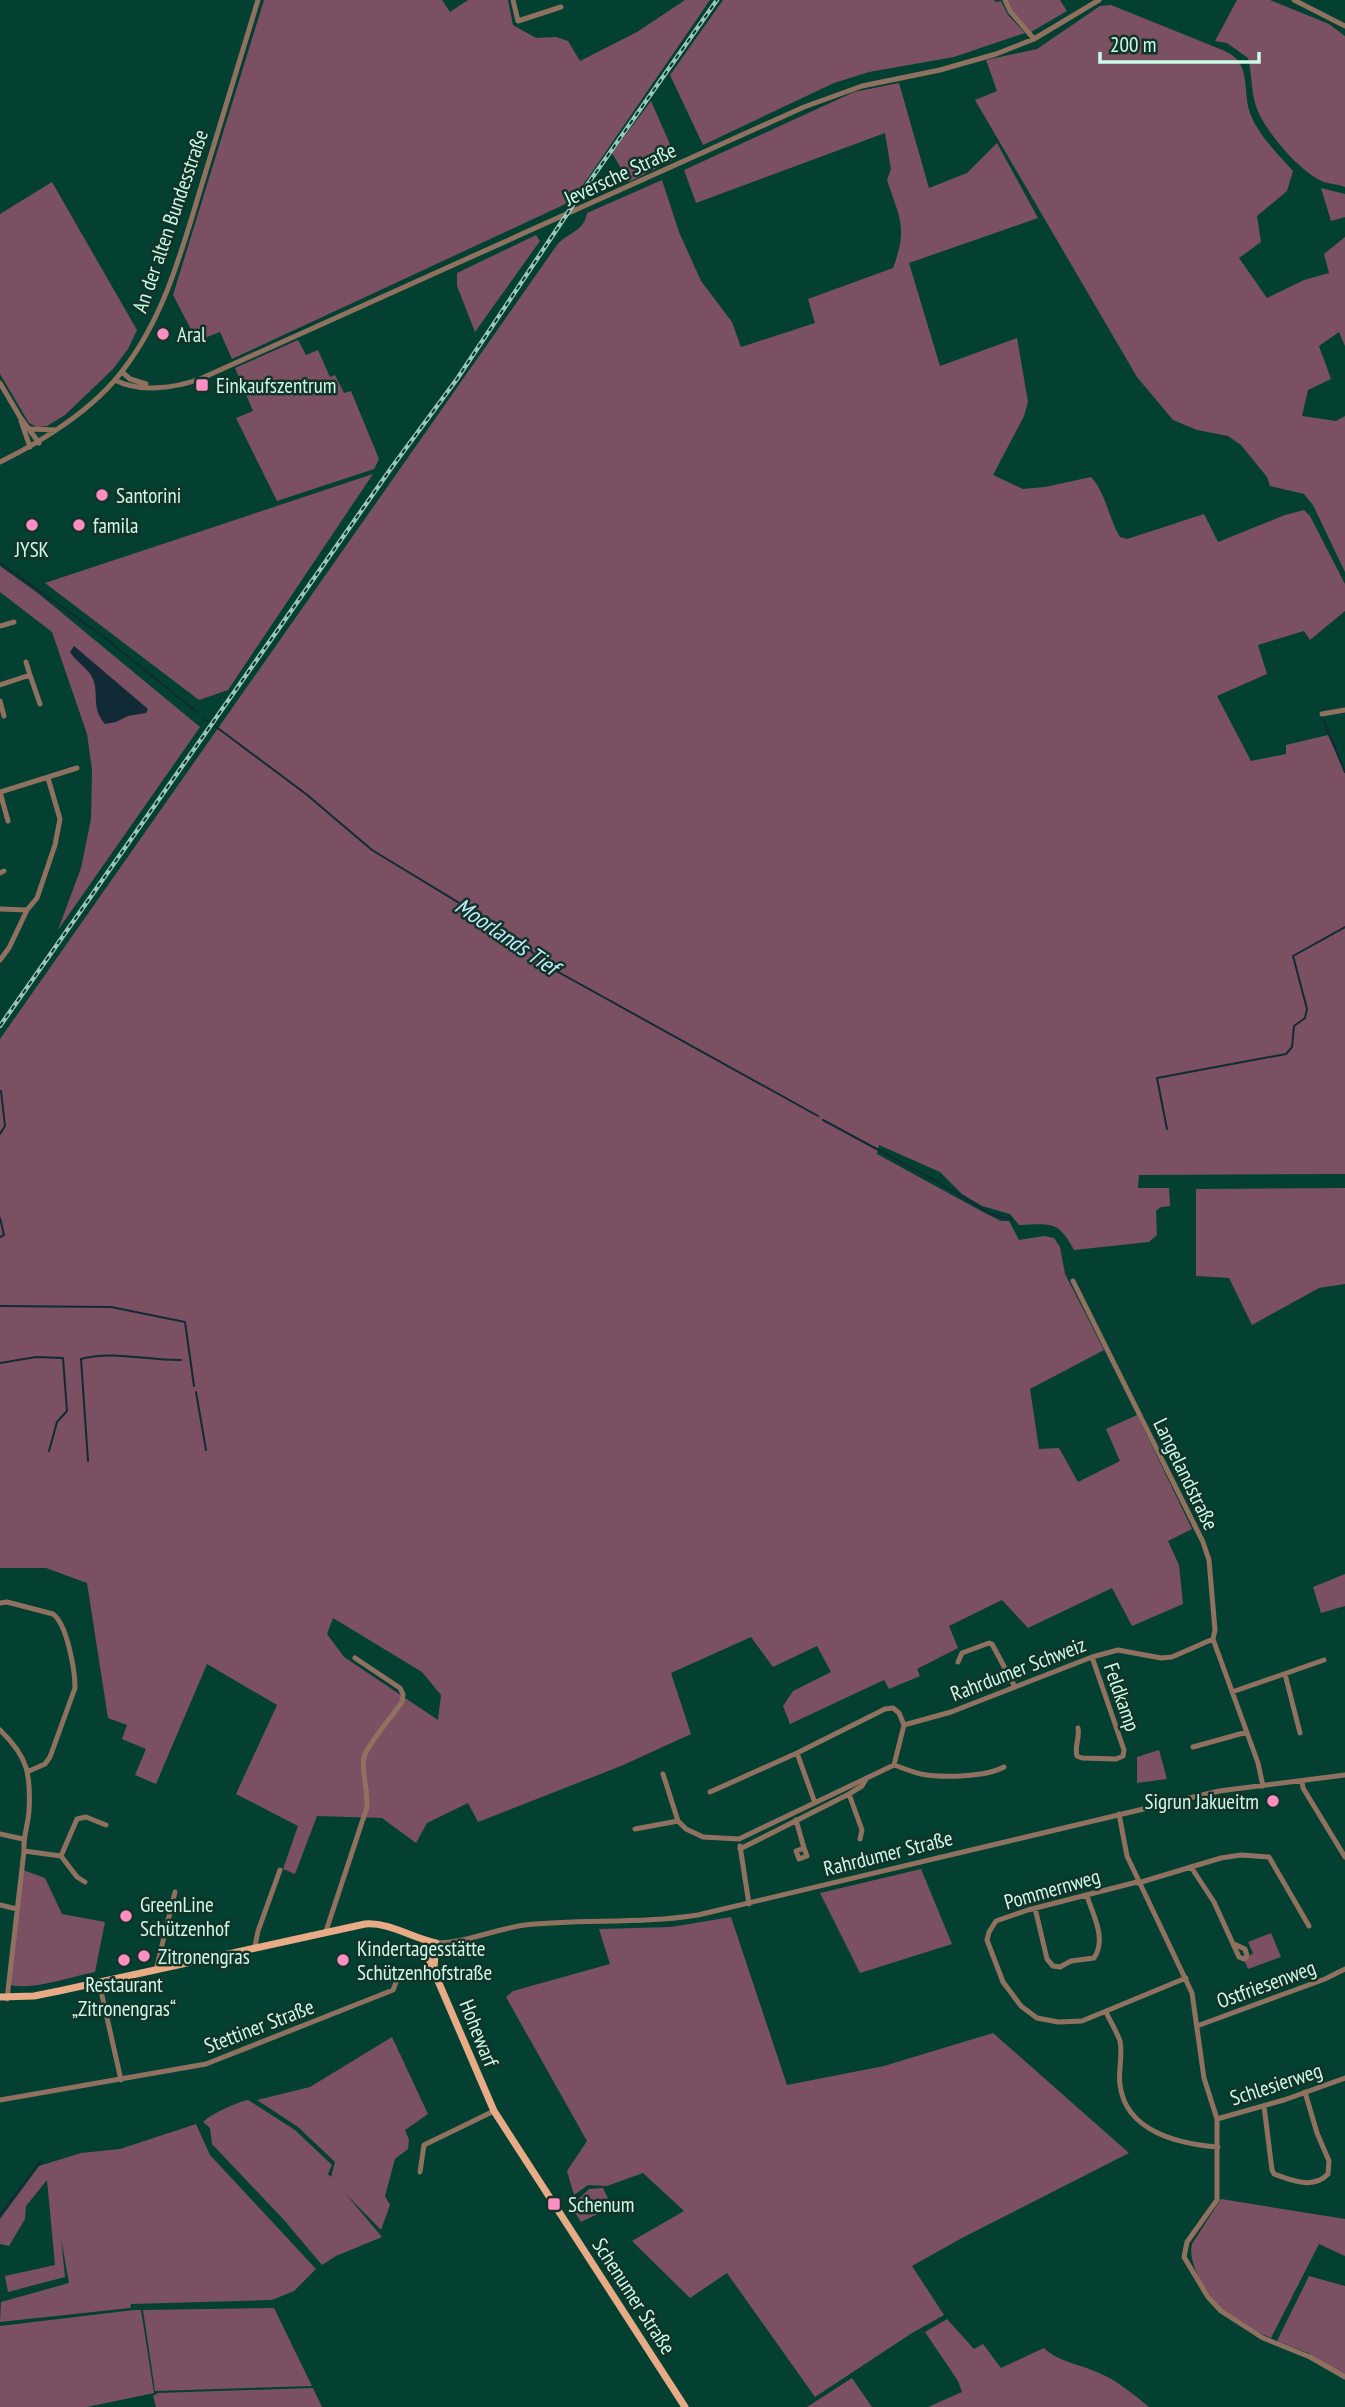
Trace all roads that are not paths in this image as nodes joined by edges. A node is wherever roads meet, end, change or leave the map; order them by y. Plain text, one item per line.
1 (258, 0) edge
2 (513, 0) edge
3 (1005, 0) edge
4 (1099, 0) edge
5 (1294, 0) edge
6 (561, 7) dead end
7 (1345, 26) edge
8 (1034, 39) junction
9 (122, 372) junction
10 (115, 380) junction
11 (0, 383) edge
12 (156, 387) junction
13 (20, 417) junction
14 (30, 429) junction
15 (56, 430) junction
16 (38, 443) junction
17 (30, 447) junction
18 (0, 462) edge
19 (14, 622) dead end
20 (0, 626) edge
21 (26, 662) dead end
22 (30, 676) junction
23 (0, 685) edge
24 (0, 701) edge
25 (40, 704) dead end
26 (1345, 710) edge
27 (1322, 714) dead end
28 (4, 716) dead end
29 (77, 768) dead end
30 (48, 778) junction
31 (0, 792) edge
32 (8, 821) dead end
33 (0, 909) edge
34 (27, 910) junction
35 (0, 960) edge
36 (1073, 1281) dead end
37 (0, 1603) edge
38 (1213, 1639) junction
39 (1092, 1657) junction
40 (355, 1658) dead end
41 (1324, 1660) dead end
42 (958, 1662) dead end
43 (1285, 1674) junction
44 (1015, 1687) junction
45 (1232, 1692) junction
46 (904, 1725) junction
47 (1078, 1728) dead end
48 (0, 1730) edge
49 (1247, 1732) junction
50 (1300, 1733) dead end
51 (1193, 1746) dead end
52 (797, 1753) junction
53 (894, 1765) junction
54 (1004, 1767) dead end
55 (29, 1771) junction
56 (663, 1774) dead end
57 (1345, 1775) edge
58 (866, 1779) junction
59 (1301, 1781) junction
60 (1263, 1786) junction
61 (710, 1792) dead end
62 (849, 1794) junction
63 (815, 1802) junction
64 (1119, 1814) junction
65 (796, 1820) junction
66 (678, 1821) junction
67 (106, 1825) dead end
68 (635, 1829) dead end
69 (0, 1834) edge
70 (23, 1839) junction
71 (738, 1839) junction
72 (860, 1839) dead end
73 (804, 1848) dead end
74 (740, 1849) junction
75 (24, 1850) junction
76 (61, 1856) junction
77 (1345, 1857) edge
78 (1191, 1867) junction
79 (280, 1871) dead end
80 (85, 1882) dead end
81 (1138, 1882) junction
82 (175, 1892) dead end
83 (1087, 1896) junction
84 (749, 1904) junction
85 (0, 1905) edge
86 (1035, 1908) junction
87 (17, 1909) junction
88 (1309, 1926) dead end
89 (326, 1931) junction
90 (425, 1941) junction
91 (436, 1943) junction
92 (1234, 1944) dead end
93 (255, 1946) junction
94 (434, 1968) junction
95 (1345, 1969) edge
96 (156, 1970) junction
97 (1186, 1978) junction
98 (397, 1980) dead end
99 (99, 1982) junction
100 (3, 1998) edge
101 (1106, 2012) junction
102 (1197, 2026) junction
103 (1345, 2078) edge
104 (121, 2080) junction
105 (1305, 2092) junction
106 (0, 2100) edge
107 (1264, 2106) junction
108 (494, 2111) junction
109 (1217, 2119) junction
110 (1218, 2147) junction
111 (419, 2172) dead end
112 (554, 2204) joint
113 (1345, 2377) edge
114 (685, 2407) edge

1 - 9 street, An der alten Bundesstraße
2 - 6 street
3 - 8 street
4 - 8 street, Jeversche Straße
5 - 7 street
8 - 12 street, Jeversche Straße
9 - 10 street, An der alten Bundesstraße
9 - 12 street
10 - 12 street, Jeversche Straße
10 - 15 street, An der alten Bundesstraße
11 - 13 street
13 - 14 street
13 - 17 street
14 - 15 street
14 - 16 street
15 - 16 street, An der alten Bundesstraße
16 - 17 street, An der alten Bundesstraße
17 - 18 street, An der alten Bundesstraße
19 - 20 street
21 - 22 street
22 - 23 street
22 - 25 street
24 - 28 street
26 - 27 street
29 - 30 street
30 - 31 street
30 - 34 street
31 - 32 street
33 - 34 street
34 - 35 street
36 - 38 street, Langelandstraße
37 - 55 street
38 - 39 street, Rahrdumer Schweiz
38 - 45 street, Langelandstraße
39 - 44 street, Rahrdumer Schweiz
39 - 47 street, Feldkamp
40 - 89 street
41 - 43 street
42 - 44 street
43 - 45 street
43 - 50 street
44 - 46 street, Rahrdumer Schweiz
45 - 49 street, Langelandstraße
46 - 52 street
46 - 53 street
48 - 55 street
49 - 51 street
49 - 60 street, Langelandstraße
52 - 61 street
52 - 63 street
53 - 54 street
53 - 58 street
55 - 70 street
56 - 66 street
57 - 59 street, Rahrdumer Straße
58 - 62 street
58 - 63 street
59 - 60 street, Rahrdumer Straße
59 - 77 street
60 - 64 street, Rahrdumer Straße
62 - 65 street
62 - 72 street
63 - 71 street
64 - 81 street
64 - 84 street, Rahrdumer Straße
65 - 73 street
65 - 74 street
66 - 68 street
66 - 71 street
67 - 76 street
69 - 70 street
70 - 75 street
71 - 74 street
74 - 84 street
75 - 76 street
75 - 87 street
76 - 80 street
78 - 81 street, Pommernweg
78 - 88 street, Pommernweg
78 - 92 street
79 - 93 street
81 - 83 street, Pommernweg
81 - 97 street
82 - 96 street
83 - 86 street, Pommernweg
83 - 86 street
84 - 91 street, Rahrdumer Straße
85 - 87 street
86 - 101 street, Pommernweg
87 - 100 street
89 - 90 main road
89 - 93 main road
90 - 91 main road
90 - 94 main road, Hohewarf
91 - 94 main road, Hohewarf
93 - 96 main road
94 - 108 main road, Hohewarf
95 - 102 street, Ostfriesenweg
96 - 99 main road
97 - 101 street, Pommernweg
97 - 102 street
98 - 104 street, Stettiner Straße
99 - 100 main road
99 - 104 street
101 - 110 street
102 - 109 street
103 - 105 street, Schlesierweg
104 - 106 street, Stettiner Straße
105 - 107 street, Schlesierweg
105 - 107 street
107 - 109 street, Schlesierweg
108 - 111 street
108 - 112 main road, Hohewarf
109 - 110 street
110 - 113 street
112 - 114 main road, Schenumer Straße

